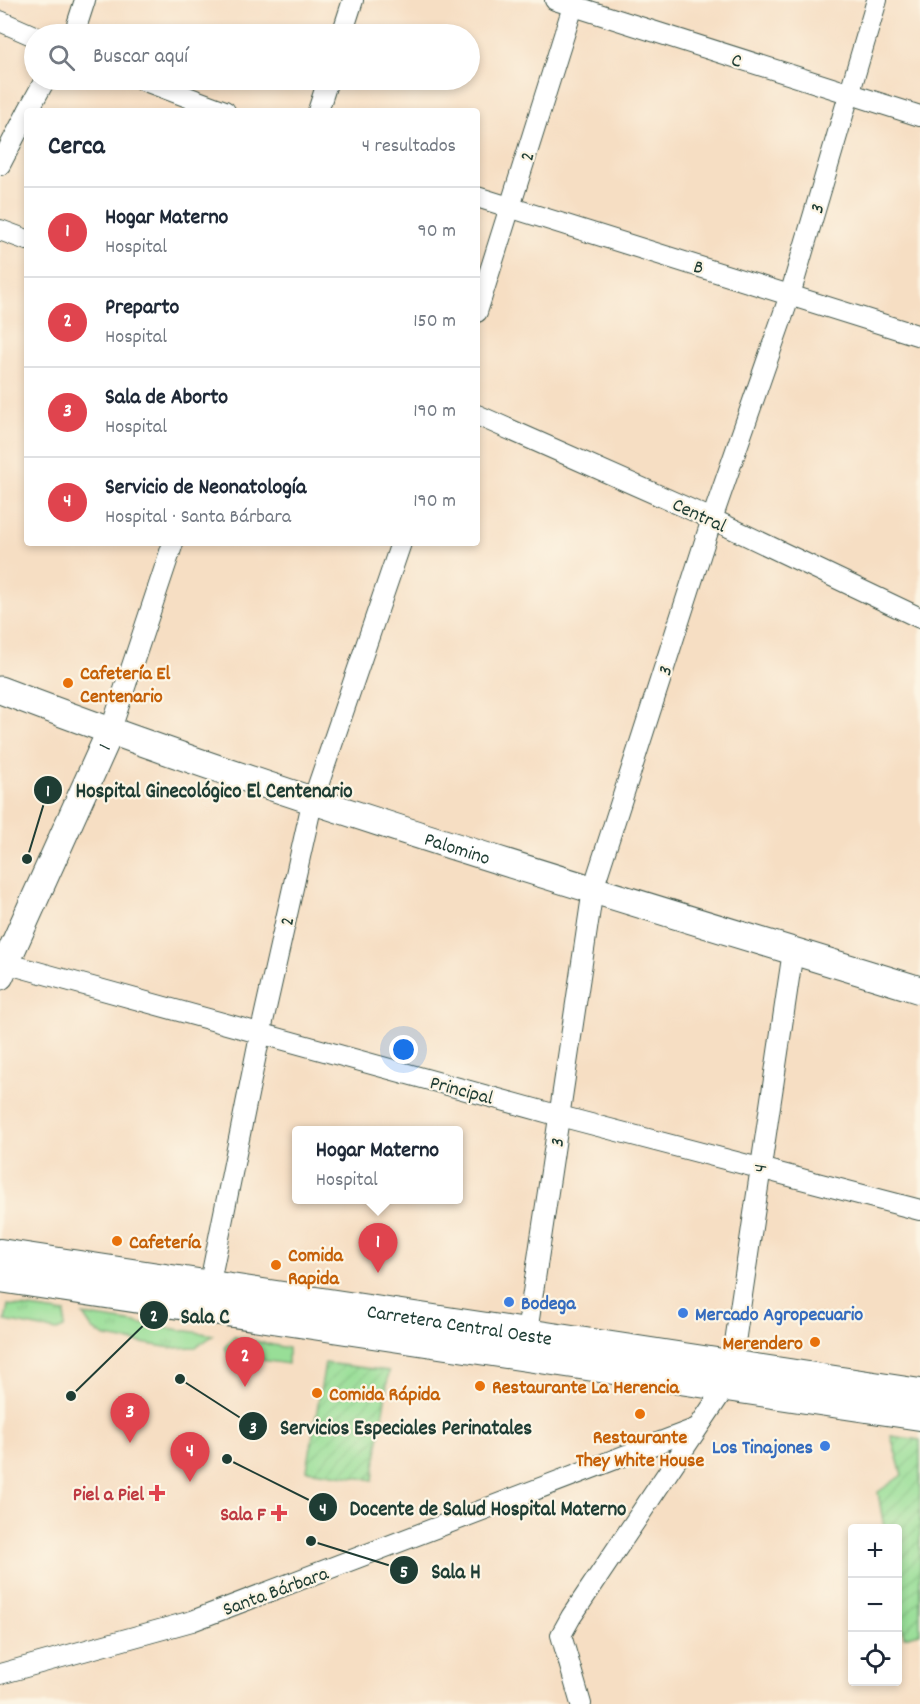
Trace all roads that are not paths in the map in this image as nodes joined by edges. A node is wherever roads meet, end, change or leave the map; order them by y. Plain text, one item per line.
1 (85, 0) edge
2 (353, 0) edge
3 (877, 0) edge
4 (568, 2) edge
5 (0, 21) edge
6 (77, 24) edge
7 (345, 24) edge
8 (24, 32) edge
9 (39, 90) edge
10 (169, 90) edge
11 (325, 90) edge
12 (849, 95) junction
13 (29, 108) edge
14 (217, 108) edge
15 (319, 108) edge
16 (920, 116) edge
17 (24, 118) edge
18 (0, 165) edge
19 (480, 198) edge
20 (510, 207) junction
21 (0, 230) edge
22 (24, 239) edge
23 (790, 295) junction
24 (480, 302) edge
25 (920, 336) edge
26 (480, 416) edge
27 (712, 519) junction
28 (172, 546) edge
29 (400, 546) edge
30 (920, 618) edge
31 (0, 690) edge
32 (110, 732) junction
33 (312, 802) junction
34 (593, 889) junction
35 (793, 951) junction
36 (5, 954) edge
37 (920, 990) edge
38 (260, 1035) junction
39 (560, 1116) junction
40 (759, 1168) junction
41 (920, 1210) edge
42 (0, 1254) edge
43 (0, 1277) edge
44 (207, 1297) junction
45 (525, 1346) junction
46 (728, 1375) junction
47 (920, 1394) edge
48 (920, 1415) edge
49 (697, 1428) junction
50 (0, 1674) edge
51 (581, 1704) edge

1 - 6 street
2 - 7 street
3 - 12 street, 3
4 - 12 street, C
4 - 20 street, 2
5 - 8 street
9 - 13 street
10 - 14 street
11 - 15 street
12 - 16 street, C
12 - 23 street, 3
17 - 18 street
19 - 20 street, B
20 - 23 street, B
20 - 24 street, 2
21 - 22 street
23 - 25 street, B
23 - 27 street, 3
26 - 27 street, Central
27 - 30 street, Central
27 - 34 street, 3
28 - 32 street, 1
29 - 33 street, 2
31 - 32 street, Palomino
32 - 33 street, Palomino
32 - 36 street, 1
33 - 34 street, Palomino
33 - 38 street, 2
34 - 35 street, Palomino
34 - 39 street, 3
35 - 37 street, Palomino
35 - 40 street, 4
36 - 38 street, Principal
38 - 39 street, Principal
38 - 44 street, 2
39 - 40 street, Principal
39 - 45 street, 3
40 - 41 street, Principal
40 - 46 street, 4
42 - 44 main road, Carretera Central Oeste
43 - 44 main road, Carretera Central Oeste
44 - 45 main road, Carretera Central Oeste
45 - 46 main road, Carretera Central Oeste
46 - 47 main road, Carretera Central Oeste
46 - 48 main road, Carretera Central Oeste
46 - 49 street
49 - 50 street, Santa Bárbara
49 - 51 street

